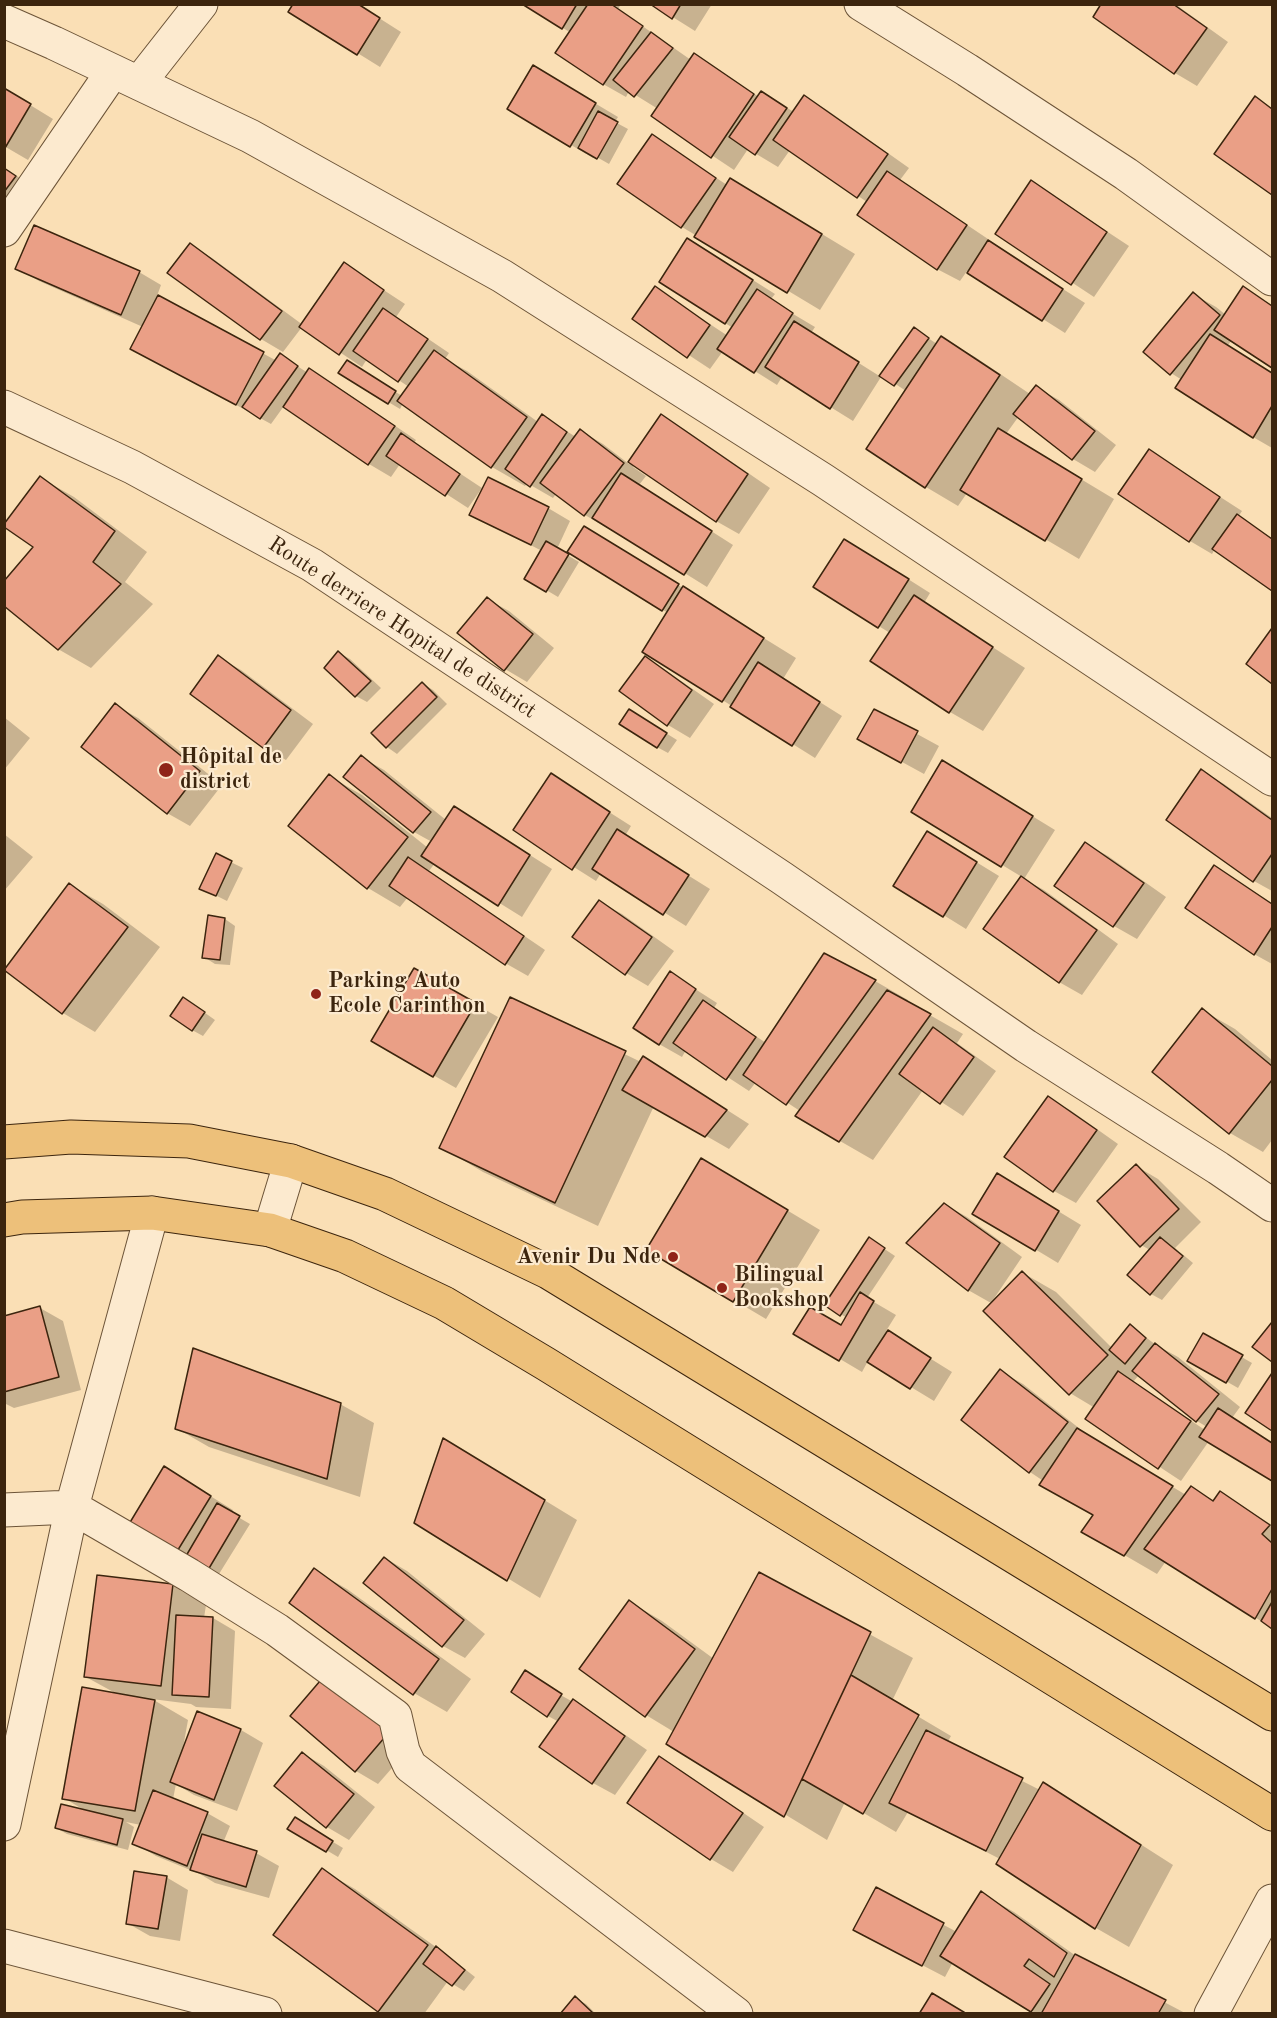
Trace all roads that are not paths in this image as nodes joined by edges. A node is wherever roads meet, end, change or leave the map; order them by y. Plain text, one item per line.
1 (201, 4) edge
2 (861, 4) edge
3 (4, 21) edge
4 (126, 77) junction
5 (4, 230) edge
6 (1272, 279) edge
7 (4, 407) edge
8 (1272, 780) edge
9 (4, 1142) edge
10 (291, 1161) junction
11 (1272, 1205) edge
12 (152, 1212) junction
13 (4, 1220) edge
14 (270, 1230) junction
15 (72, 1506) junction
16 (4, 1510) edge
17 (1272, 1714) edge
18 (1272, 1814) edge
19 (4, 1824) edge
20 (1272, 1901) edge
21 (4, 1946) edge
22 (265, 2013) edge
23 (736, 2013) edge
24 (1211, 2013) edge

1 - 4 street
2 - 6 street
3 - 4 street
4 - 5 street
4 - 8 street
7 - 11 street, Route derriere Hopital de district
9 - 10 main road
10 - 14 street
10 - 17 main road
12 - 13 main road
12 - 14 main road
12 - 15 street
14 - 18 main road
15 - 16 street
15 - 19 street
15 - 23 street
20 - 24 street
21 - 22 street

